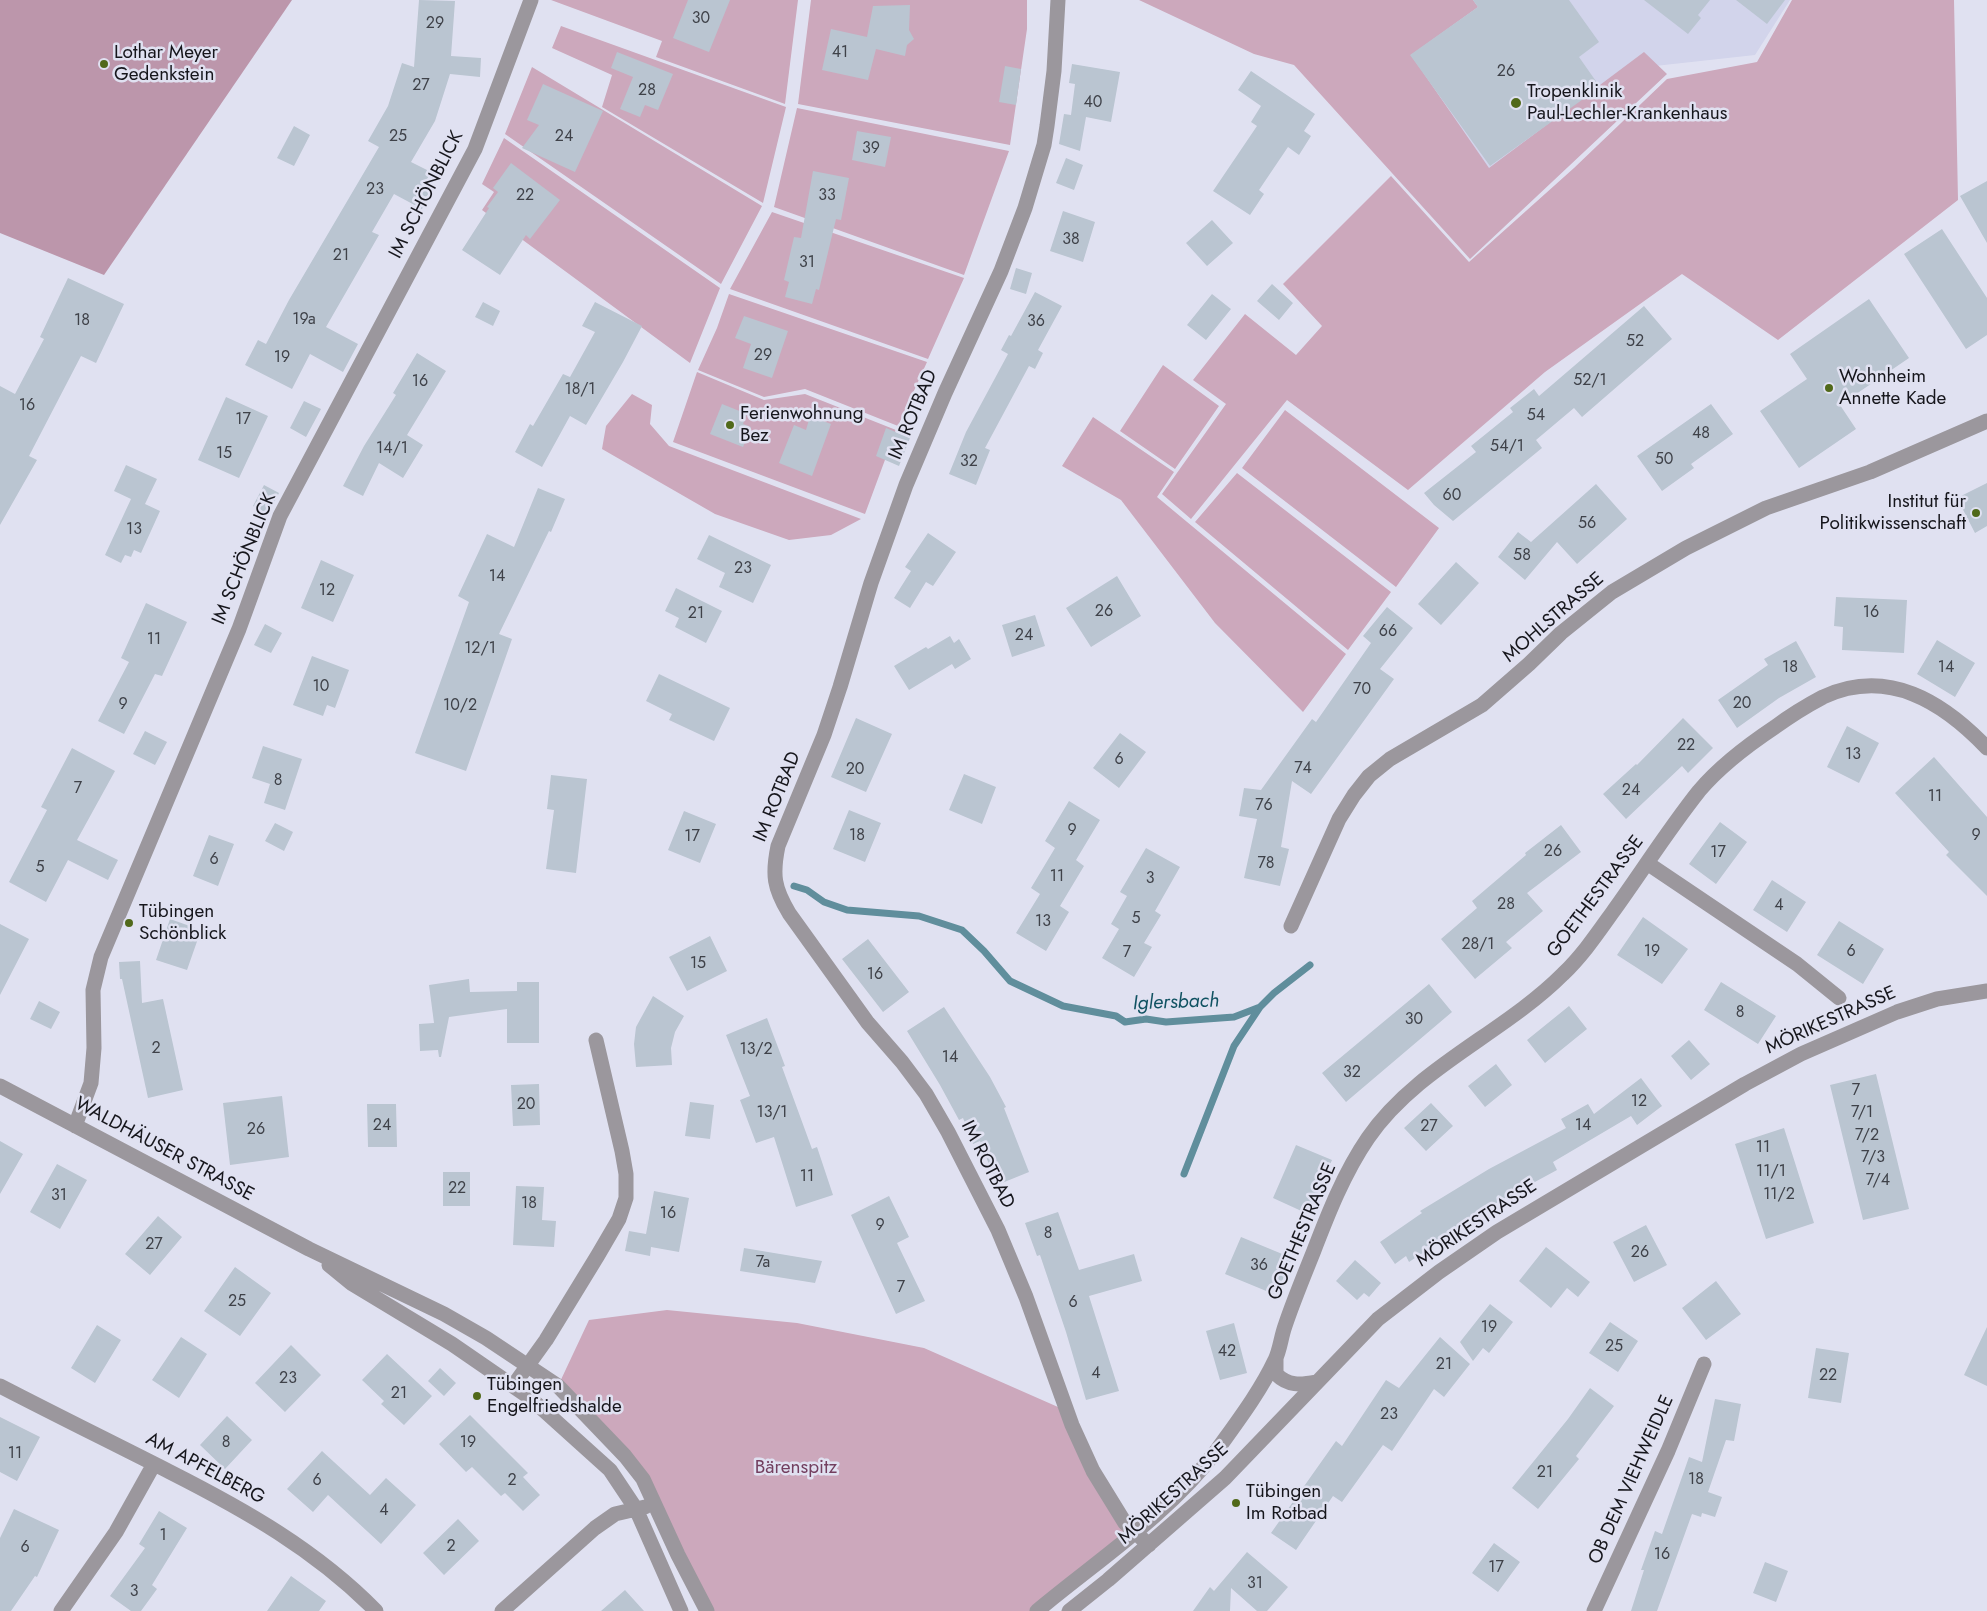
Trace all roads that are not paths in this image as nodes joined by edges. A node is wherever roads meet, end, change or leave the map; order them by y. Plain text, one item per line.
1 (531, 0) edge
2 (1058, 6) edge
3 (1987, 421) edge
4 (1987, 748) edge
5 (1648, 863) junction
6 (1291, 926) dead end
7 (1987, 990) edge
8 (1839, 998) dead end
9 (596, 1040) dead end
10 (0, 1086) edge
11 (75, 1126) junction
12 (308, 1249) junction
13 (1276, 1358) junction
14 (1704, 1364) dead end
15 (528, 1365) junction
16 (1316, 1382) junction
17 (0, 1386) edge
18 (513, 1386) junction
19 (154, 1464) junction
20 (647, 1486) junction
21 (657, 1508) junction
22 (636, 1509) junction
23 (1136, 1532) junction
24 (1149, 1545) junction
25 (61, 1611) edge
26 (376, 1611) edge
27 (502, 1611) edge
28 (681, 1611) edge
29 (707, 1611) edge
30 (1037, 1611) edge
31 (1069, 1611) edge
32 (1594, 1611) edge

1 - 11 street, IM SCHÖNBLICK
2 - 23 street, IM ROTBAD
3 - 6 street, MOHLSTRASSE
4 - 5 street, GOETHESTRASSE
5 - 8 street
5 - 13 street, GOETHESTRASSE
7 - 16 street, MÖRIKESTRASSE
9 - 15 street
10 - 11 street, WALDHÄUSER STRASSE
11 - 12 street, WALDHÄUSER STRASSE
12 - 15 street, WALDHÄUSER STRASSE
12 - 18 street, WALDHÄUSER STRASSE
13 - 16 street
13 - 23 street, GOETHESTRASSE
14 - 32 street, OB DEM VIEHWEIDLE
15 - 18 street
15 - 20 street, WALDHÄUSER STRASSE
16 - 24 street, MÖRIKESTRASSE
17 - 19 street, AM APFELBERG
18 - 22 street, WALDHÄUSER STRASSE
19 - 25 street
19 - 26 street, AM APFELBERG
20 - 21 street, WALDHÄUSER STRASSE
20 - 22 street
21 - 22 street
21 - 29 street, WALDHÄUSER STRASSE
22 - 27 street
22 - 28 street, WALDHÄUSER STRASSE
23 - 24 street, IM ROTBAD
23 - 30 street, MÖRIKESTRASSE
24 - 31 street, MÖRIKESTRASSE

